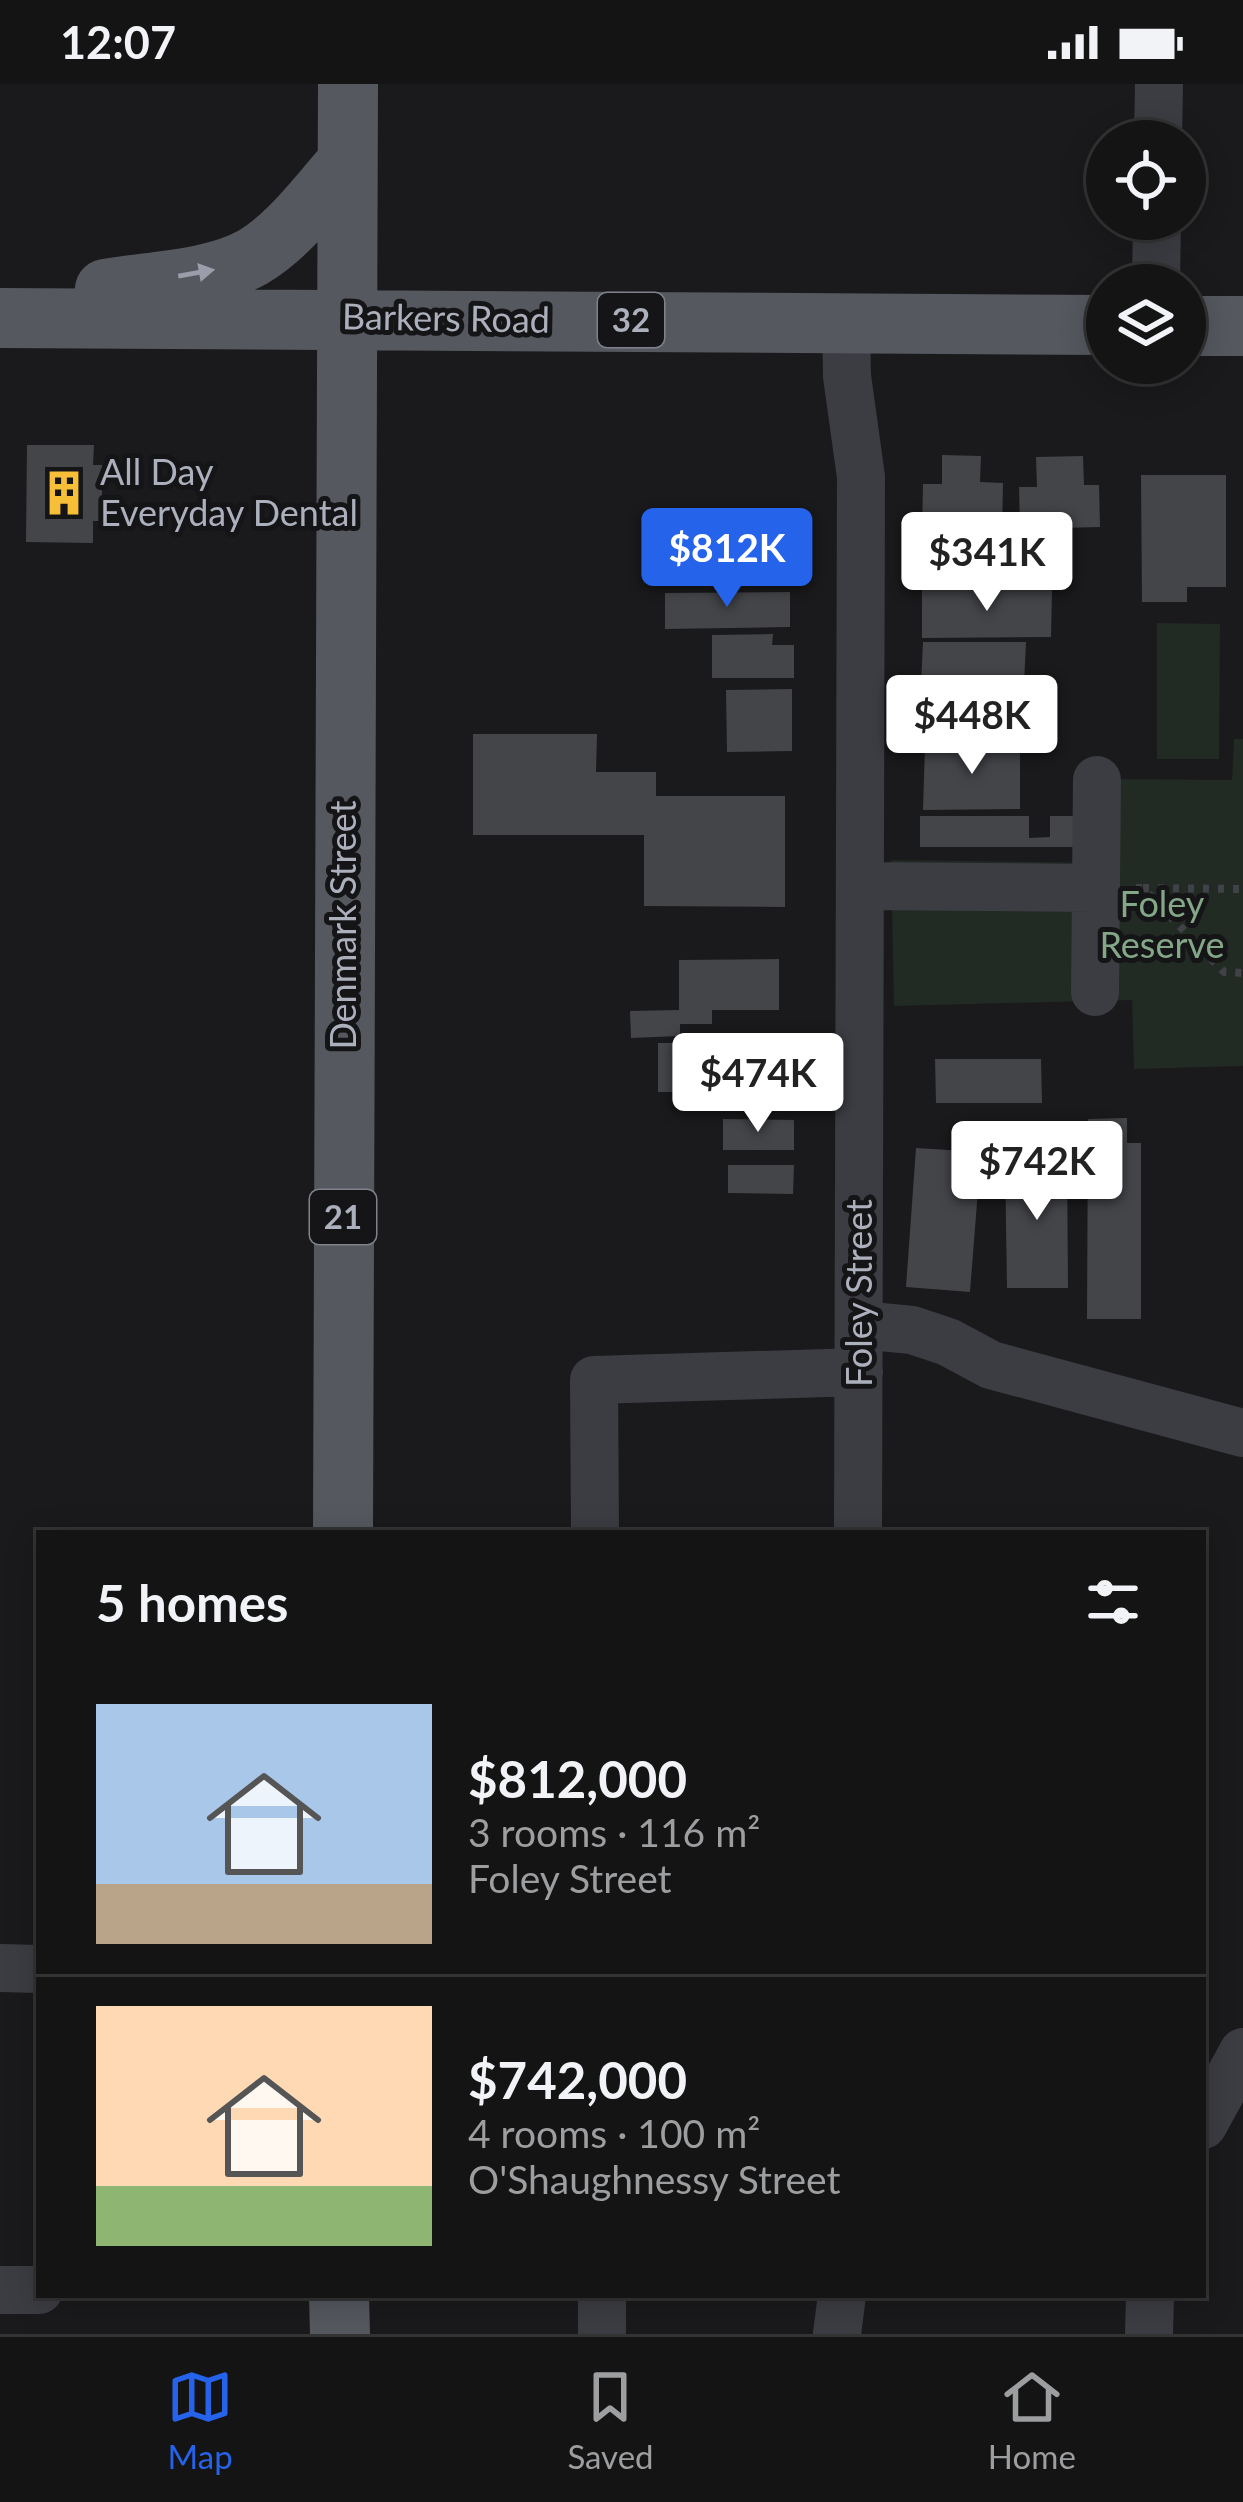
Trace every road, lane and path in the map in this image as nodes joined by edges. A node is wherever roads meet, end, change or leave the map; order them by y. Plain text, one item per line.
1 (347, 84) edge
2 (1159, 84) edge
3 (1158, 120) edge
4 (347, 163) junction
5 (0, 317) edge
6 (345, 317) junction
7 (862, 323) junction
8 (1086, 325) edge
9 (1206, 326) edge
10 (1243, 326) edge
11 (1097, 780) dead end
12 (860, 886) junction
13 (1143, 888) junction
14 (1095, 889) junction
15 (1243, 889) edge
16 (1243, 973) edge
17 (1095, 992) dead end
18 (860, 1352) junction
19 (1243, 1433) edge
20 (344, 1530) edge
21 (595, 1530) edge
22 (858, 1530) edge
23 (0, 1968) edge
24 (36, 1969) edge
25 (1243, 2052) edge
26 (1206, 2120) edge
27 (0, 2290) edge
28 (36, 2290) edge
29 (339, 2298) edge
30 (602, 2298) edge
31 (842, 2298) edge
32 (864, 2298) edge
33 (1150, 2298) edge
34 (340, 2334) edge
35 (602, 2334) edge
36 (837, 2334) edge
37 (870, 2334) edge
38 (1149, 2334) edge

1 - 4 main road, 21
2 - 3 street
5 -> 4 main road
4 - 6 main road, 21
5 - 6 main road, Barkers Road / 32
6 - 7 main road, Barkers Road / 32
6 - 20 main road, Denmark Street / 21
7 - 8 main road, Barkers Road / 32
7 - 12 street, Foley Street
9 - 10 main road
11 - 14 street
12 - 14 street
12 - 18 street, Foley Street
13 - 14 path
13 - 15 path
13 - 16 path
14 - 17 street
18 - 19 street
18 - 21 street
18 - 22 street, Foley Street
23 - 24 street
25 - 26 street
27 - 28 street
29 - 34 main road
30 - 35 street
31 - 36 street
32 - 37 street
33 - 38 street

